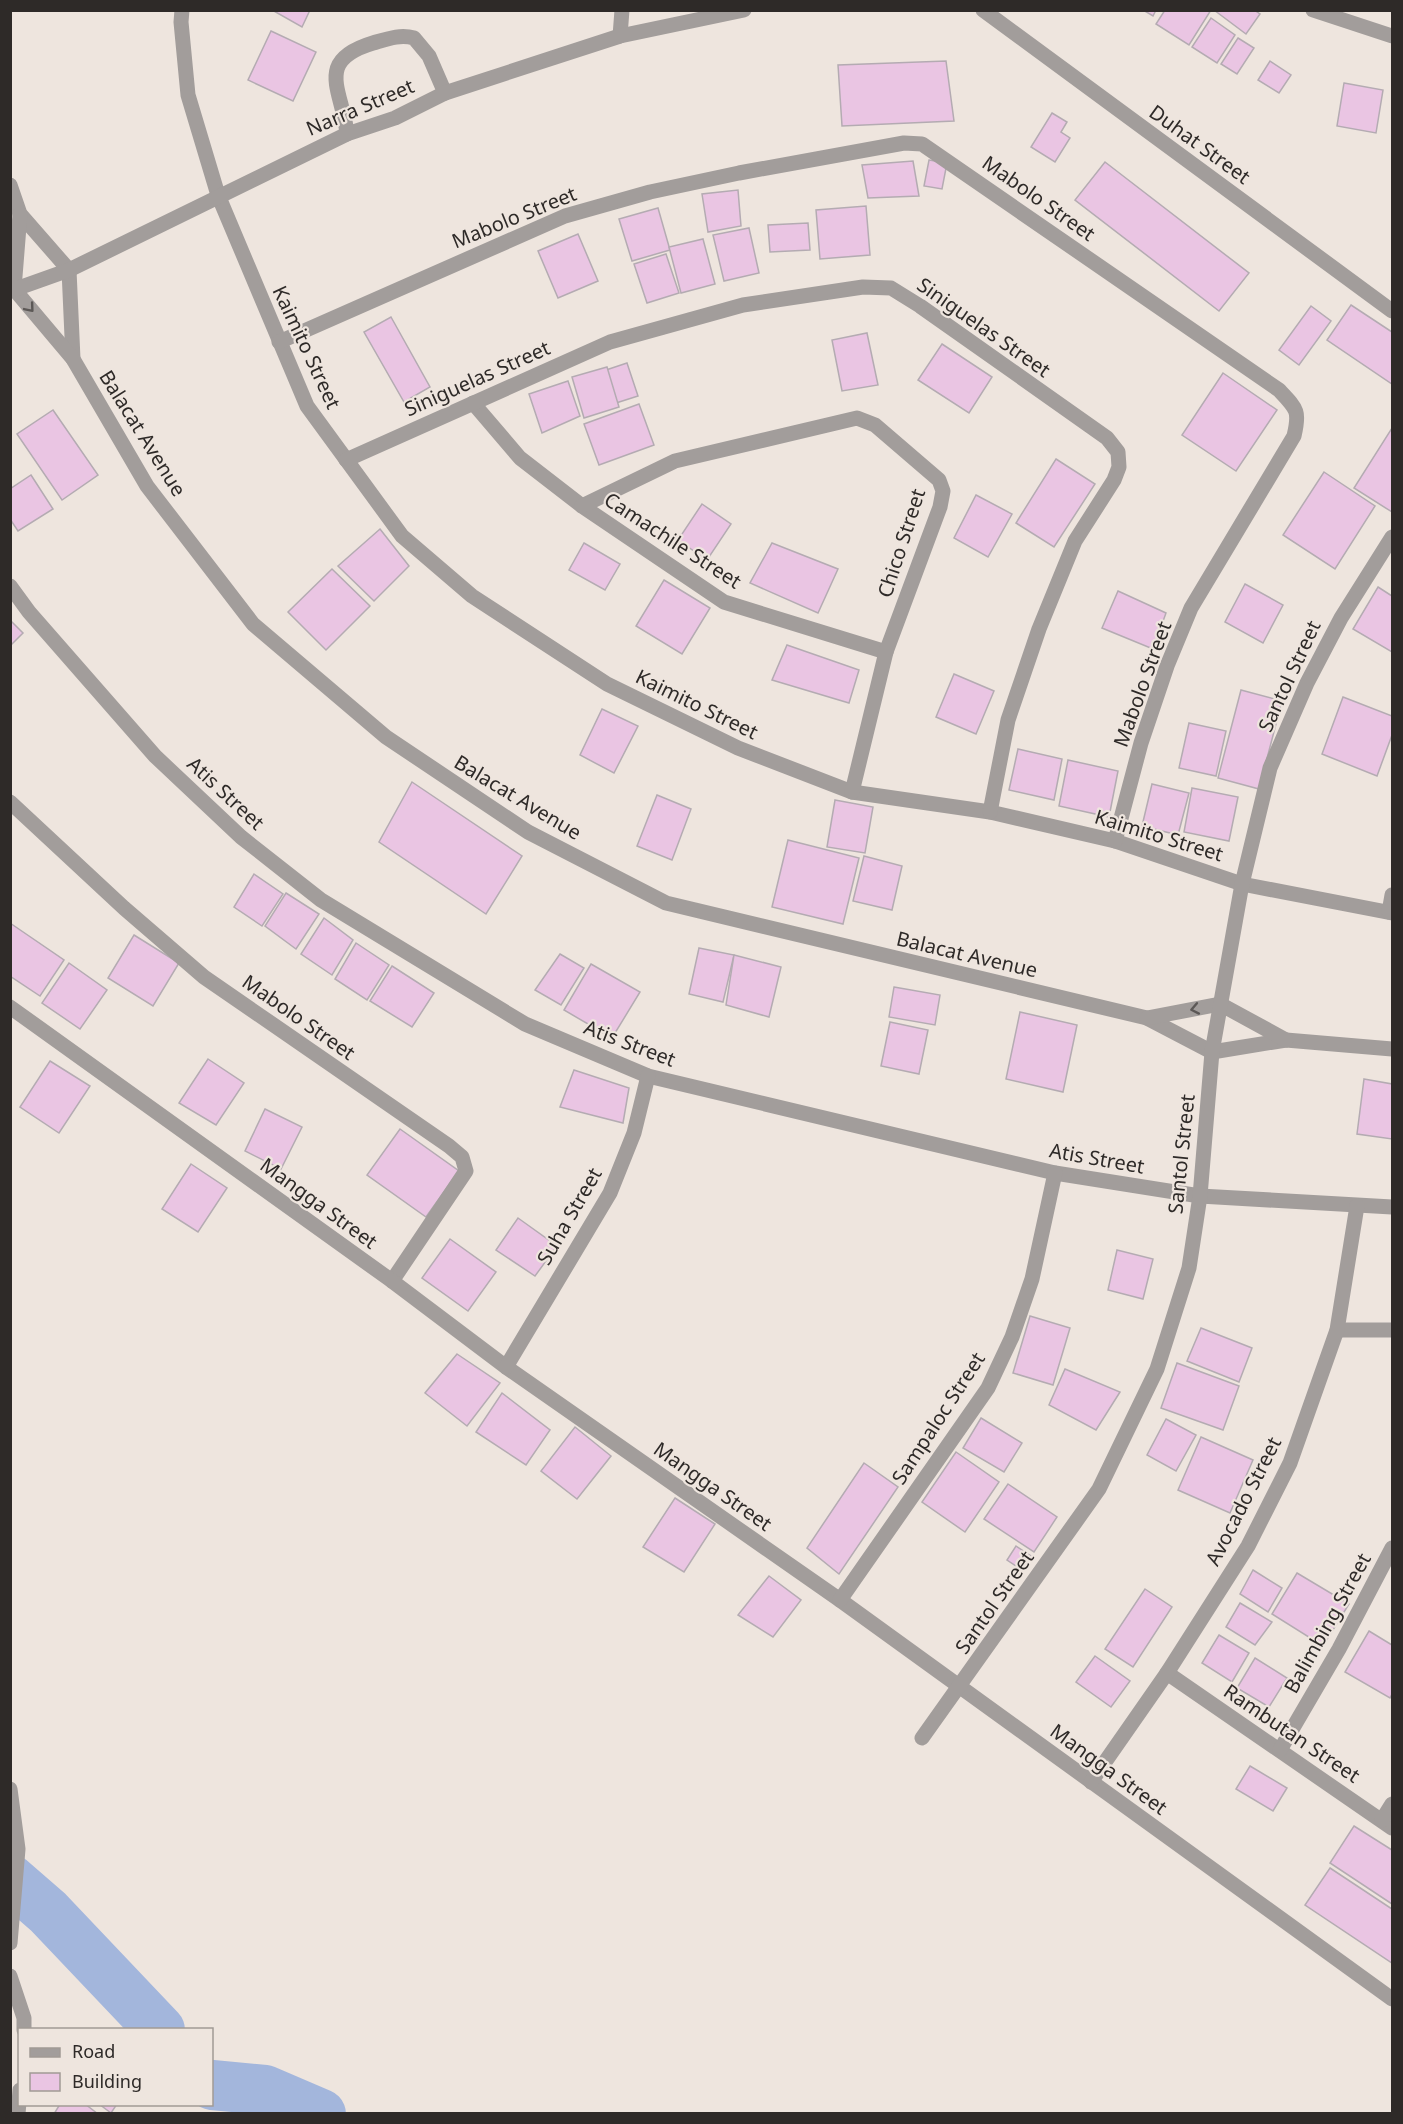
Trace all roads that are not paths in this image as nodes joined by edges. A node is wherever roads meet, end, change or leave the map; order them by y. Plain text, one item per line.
1 (182, 10) edge
2 (622, 10) edge
3 (744, 10) edge
4 (983, 10) edge
5 (1313, 10) edge
6 (620, 36) junction
7 (1392, 36) edge
8 (445, 93) junction
9 (347, 134) junction
10 (10, 185) edge
11 (218, 195) junction
12 (20, 214) junction
13 (69, 270) junction
14 (12, 290) edge
15 (1392, 310) edge
16 (279, 342) junction
17 (73, 359) junction
18 (473, 403) junction
19 (346, 460) junction
20 (582, 506) junction
21 (1392, 537) edge
22 (10, 586) edge
23 (886, 652) junction
24 (852, 792) junction
25 (10, 802) edge
26 (990, 812) junction
27 (1115, 841) junction
28 (1242, 884) junction
29 (1392, 894) edge
30 (1391, 913) edge
31 (1220, 1004) junction
32 (10, 1007) edge
33 (1147, 1018) junction
34 (1286, 1040) junction
35 (1392, 1049) edge
36 (1212, 1052) junction
37 (648, 1076) junction
38 (1055, 1173) junction
39 (1200, 1196) junction
40 (1357, 1206) junction
41 (1392, 1207) edge
42 (392, 1281) junction
43 (1337, 1330) junction
44 (1392, 1330) edge
45 (506, 1367) junction
46 (1392, 1548) edge
47 (840, 1600) junction
48 (1167, 1673) junction
49 (960, 1687) junction
50 (922, 1738) dead end
51 (1280, 1750) junction
52 (1091, 1782) junction
53 (10, 1789) edge
54 (1392, 1804) edge
55 (1387, 1824) edge
56 (10, 1943) edge
57 (10, 1976) edge
58 (1392, 1999) edge
59 (24, 2028) edge

1 - 11 street, Kaimito Street
2 - 6 street
3 - 6 street, Narra Street
4 - 15 street, Duhat Street
5 - 7 street
6 - 8 street, Narra Street
8 - 9 street, Narra Street
8 - 9 street
9 - 11 street, Narra Street
10 - 12 street
11 - 13 street, Narra Street
11 - 16 street, Kaimito Street
12 - 13 street
12 - 14 street
13 - 14 street, Narra Street
13 - 17 street, Balacat Avenue
14 -> 17 street, Balacat Avenue
16 - 19 street, Kaimito Street
16 - 27 street, Mabolo Street
17 - 33 street, Balacat Avenue
18 - 19 street, Siniguelas Street
18 - 20 street, Camachile Street
18 - 26 street, Siniguelas Street
19 - 24 street, Kaimito Street
20 - 23 street, Camachile Street
20 - 23 street, Chico Street
21 - 28 street, Santol Street
22 - 37 street, Atis Street
23 - 24 street, Chico Street
24 - 26 street, Kaimito Street
25 - 42 street, Mabolo Street
26 - 27 street, Kaimito Street
27 - 28 street, Kaimito Street
28 - 30 street, Kaimito Street
28 - 31 street, Santol Street
29 - 30 street
31 -> 33 street, Balacat Avenue
31 - 34 street
31 - 36 street, Santol Street
32 - 42 street, Mangga Street
33 - 36 street, Balacat Avenue
34 - 35 street
34 - 36 street
36 - 39 street, Santol Street
37 - 38 street, Atis Street
37 - 45 street, Suha Street
38 - 39 street, Atis Street
38 - 47 street, Sampaloc Street
39 - 40 street, Atis Street
39 - 49 street, Santol Street
40 - 41 street, Atis Street
40 - 43 street, Avocado Street
42 - 45 street, Mangga Street
43 - 44 street
43 - 48 street, Avocado Street
45 - 47 street, Mangga Street
46 - 51 street, Balimbing Street
47 - 49 street, Mangga Street
48 - 51 street, Rambutan Street
48 - 52 street, Avocado Street
49 - 50 street, Santol Street
49 - 52 street, Mangga Street
51 - 55 street, Rambutan Street
52 - 58 street, Mangga Street
53 - 56 street
54 - 55 street
57 - 59 street

